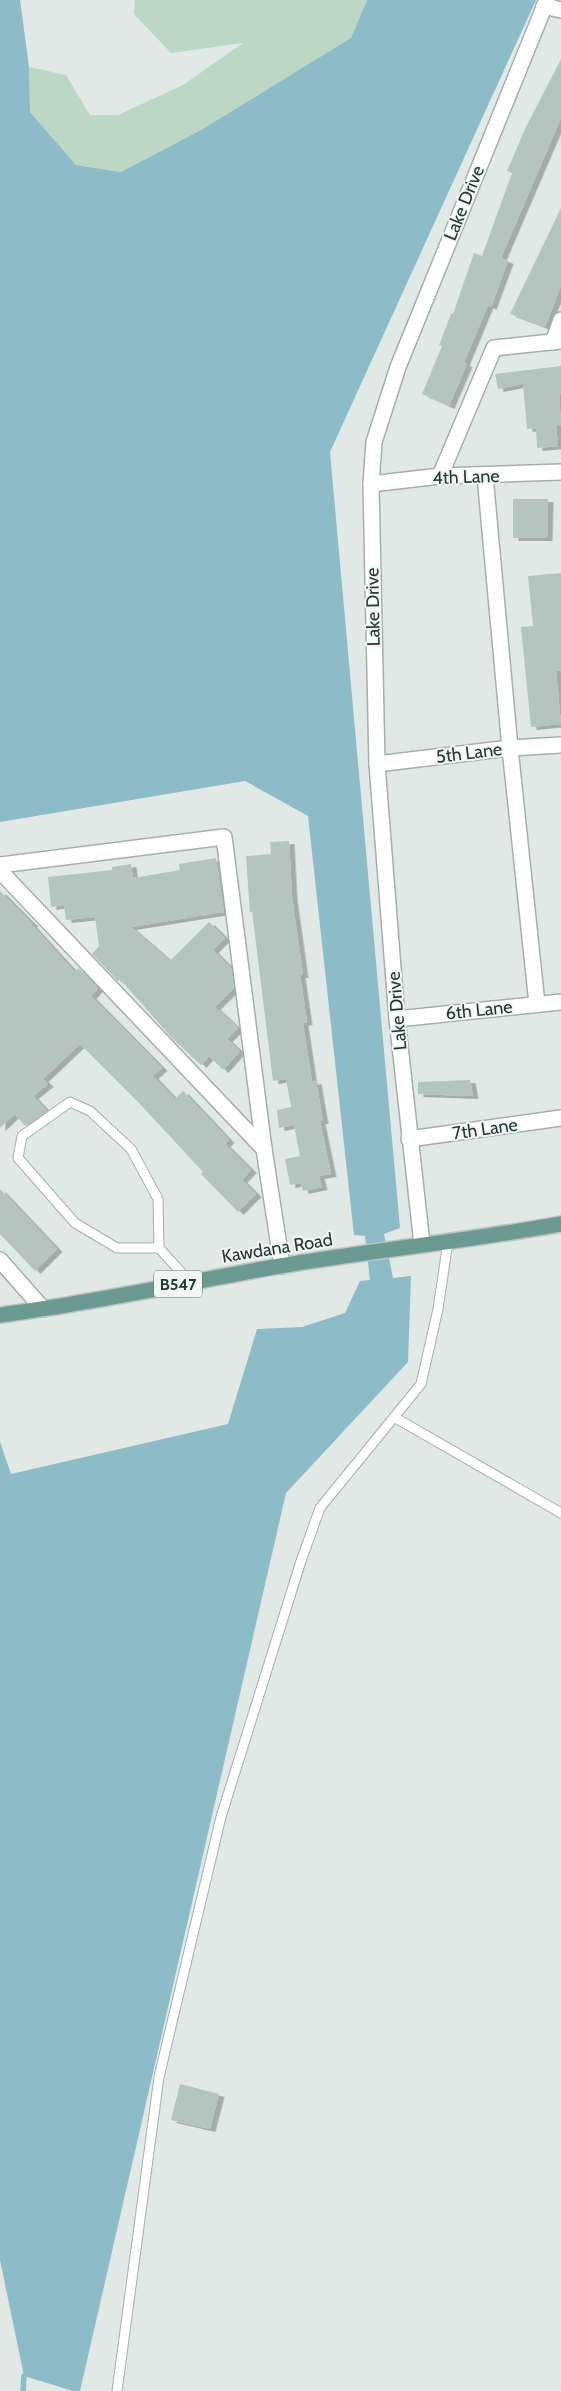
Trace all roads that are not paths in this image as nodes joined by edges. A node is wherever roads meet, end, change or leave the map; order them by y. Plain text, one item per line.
1 (545, 3) edge
2 (561, 10) edge
3 (561, 320) edge
4 (557, 342) edge
5 (561, 472) edge
6 (440, 476) junction
7 (485, 476) junction
8 (371, 484) junction
9 (561, 746) edge
10 (510, 748) junction
11 (377, 764) junction
12 (0, 865) edge
13 (0, 871) edge
14 (561, 1002) edge
15 (537, 1004) junction
16 (397, 1019) junction
17 (561, 1118) edge
18 (409, 1139) junction
19 (264, 1149) junction
20 (561, 1224) edge
21 (448, 1242) junction
22 (422, 1244) junction
23 (159, 1248) junction
24 (0, 1260) edge
25 (282, 1266) junction
26 (190, 1282) junction
27 (43, 1309) junction
28 (0, 1314) edge
29 (394, 1417) junction
30 (561, 1512) edge
31 (117, 2391) edge

1 - 2 street
1 - 8 street, Lake Drive
3 - 4 street
4 - 6 street
5 - 7 street, 4th Lane
6 - 7 street, 4th Lane
6 - 8 street, 4th Lane
7 - 10 street
8 - 11 street, Lake Drive
9 - 10 street, 5th Lane
10 - 11 street, 5th Lane
10 - 15 street
11 - 16 street, Lake Drive
12 - 19 street
13 - 19 street
14 - 15 street, 6th Lane
15 - 16 street, 6th Lane
16 - 18 street, Lake Drive
17 - 18 street, 7th Lane
18 - 22 street, Lake Drive
19 - 25 street
20 - 21 main road, Kawdana Road / B547
21 - 22 main road, Kawdana Road / B547
21 - 29 lane
22 - 25 main road, Kawdana Road / B547
23 - 23 lane
23 - 26 lane
24 - 27 street
25 - 26 main road, Kawdana Road / B547
26 - 27 main road, Kawdana Road / B547
27 - 28 main road, Kawdana Road / B547
29 - 30 lane
29 - 31 lane

